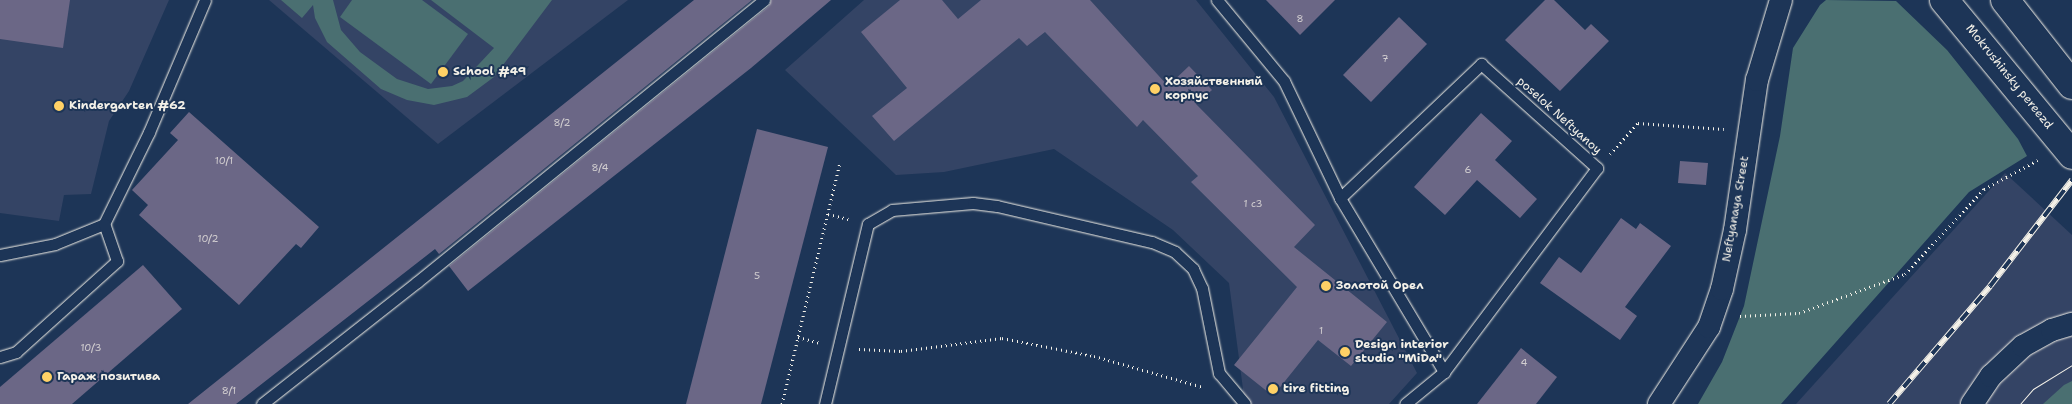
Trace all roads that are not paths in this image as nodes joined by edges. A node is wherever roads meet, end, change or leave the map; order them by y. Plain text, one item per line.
1 (205, 0) edge
2 (764, 0) edge
3 (1217, 0) edge
4 (1781, 0) edge
5 (1944, 0) edge
6 (2005, 0) edge
7 (2072, 86) edge
8 (2072, 155) edge
9 (1340, 198) junction
10 (104, 224) junction
11 (0, 255) edge
12 (2072, 324) edge
13 (0, 357) edge
14 (1444, 372) junction
15 (262, 404) edge
16 (826, 404) edge
17 (1245, 404) edge
18 (1405, 404) edge
19 (1659, 404) edge
20 (1972, 404) edge

1 - 10 lane
2 - 15 lane
3 - 9 lane
4 - 19 street, Neftyanaya Street
5 - 8 main road, Mokrushinsky pereezd
6 - 7 main road
9 - 14 lane
9 - 14 lane, poselok Neftyanoy
10 - 11 lane
10 - 13 lane
12 - 20 street
14 - 18 lane, poselok Neftyanoy
16 - 17 lane

